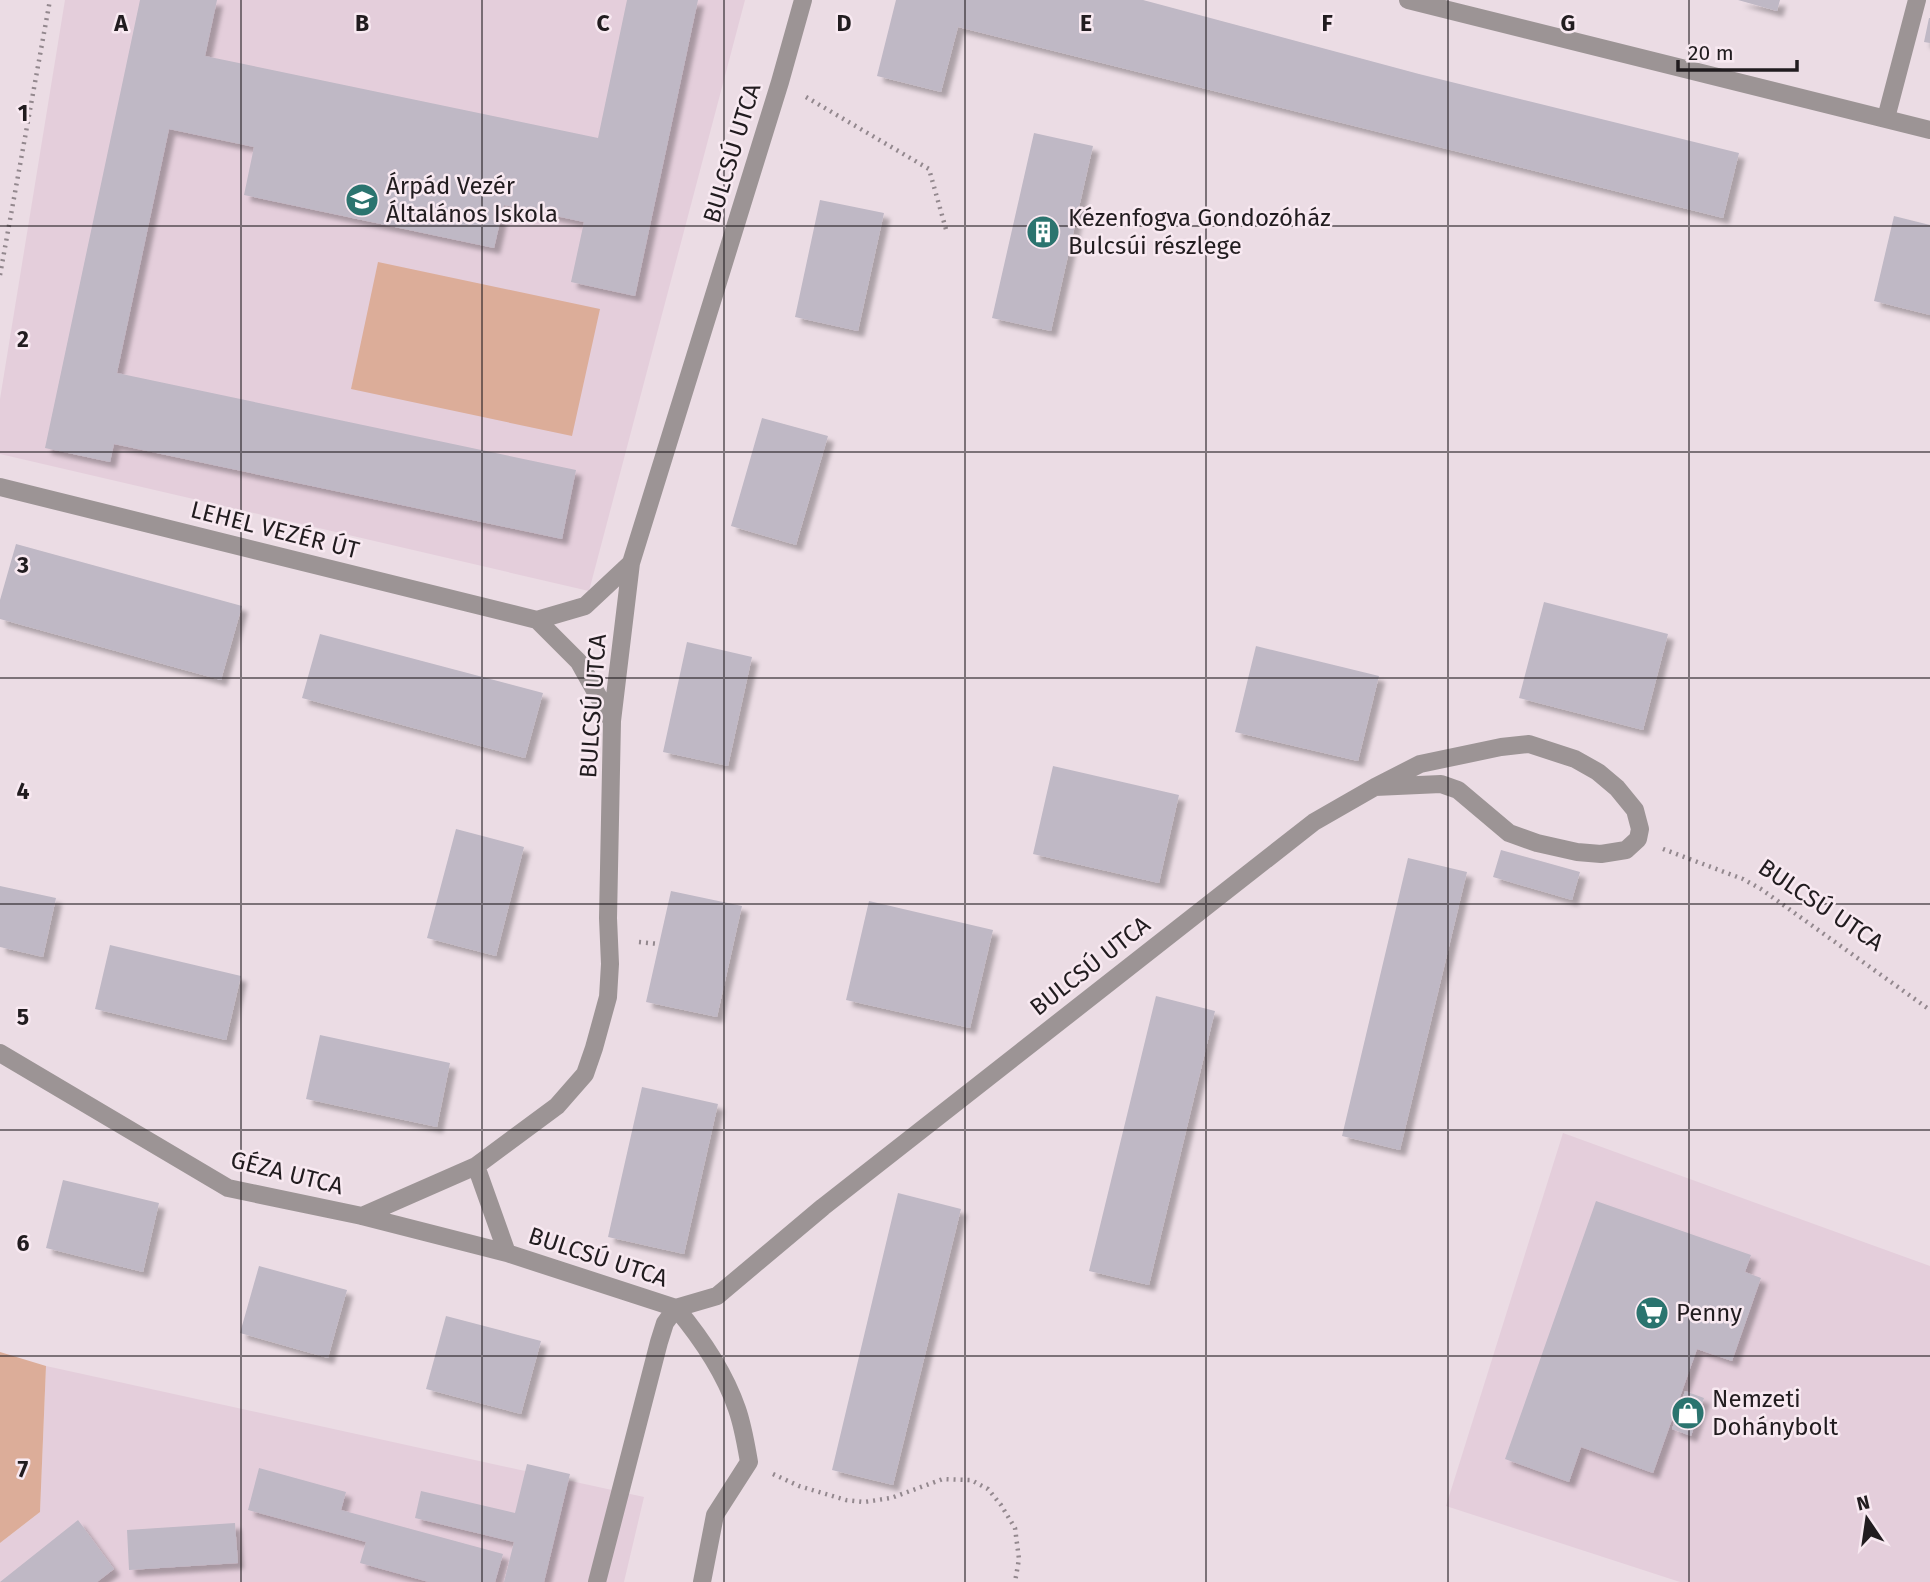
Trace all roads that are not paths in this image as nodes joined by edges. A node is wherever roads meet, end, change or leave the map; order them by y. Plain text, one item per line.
1 (803, 0) edge
2 (1408, 0) edge
3 (1917, 0) edge
4 (1886, 118) junction
5 (1930, 130) edge
6 (0, 487) edge
7 (631, 563) junction
8 (537, 620) junction
9 (612, 722) junction
10 (1375, 787) junction
11 (0, 1053) edge
12 (476, 1166) junction
13 (362, 1216) junction
14 (507, 1253) junction
15 (676, 1308) junction
16 (708, 1581) edge
17 (597, 1582) edge

1 - 7 street, BULCSÚ UTCA
2 - 4 street
3 - 4 street
4 - 5 street
6 - 8 street, LEHEL VEZÉR ÚT
7 - 8 street
7 - 9 street, BULCSÚ UTCA
8 - 9 street
9 - 12 street, BULCSÚ UTCA
10 - 10 street, BULCSÚ UTCA
10 - 15 street, BULCSÚ UTCA
11 - 13 street, GÉZA UTCA
12 - 13 street
12 - 14 street, BULCSÚ UTCA
13 - 14 street, GÉZA UTCA
14 - 15 street, BULCSÚ UTCA
15 - 16 street
15 - 17 street

